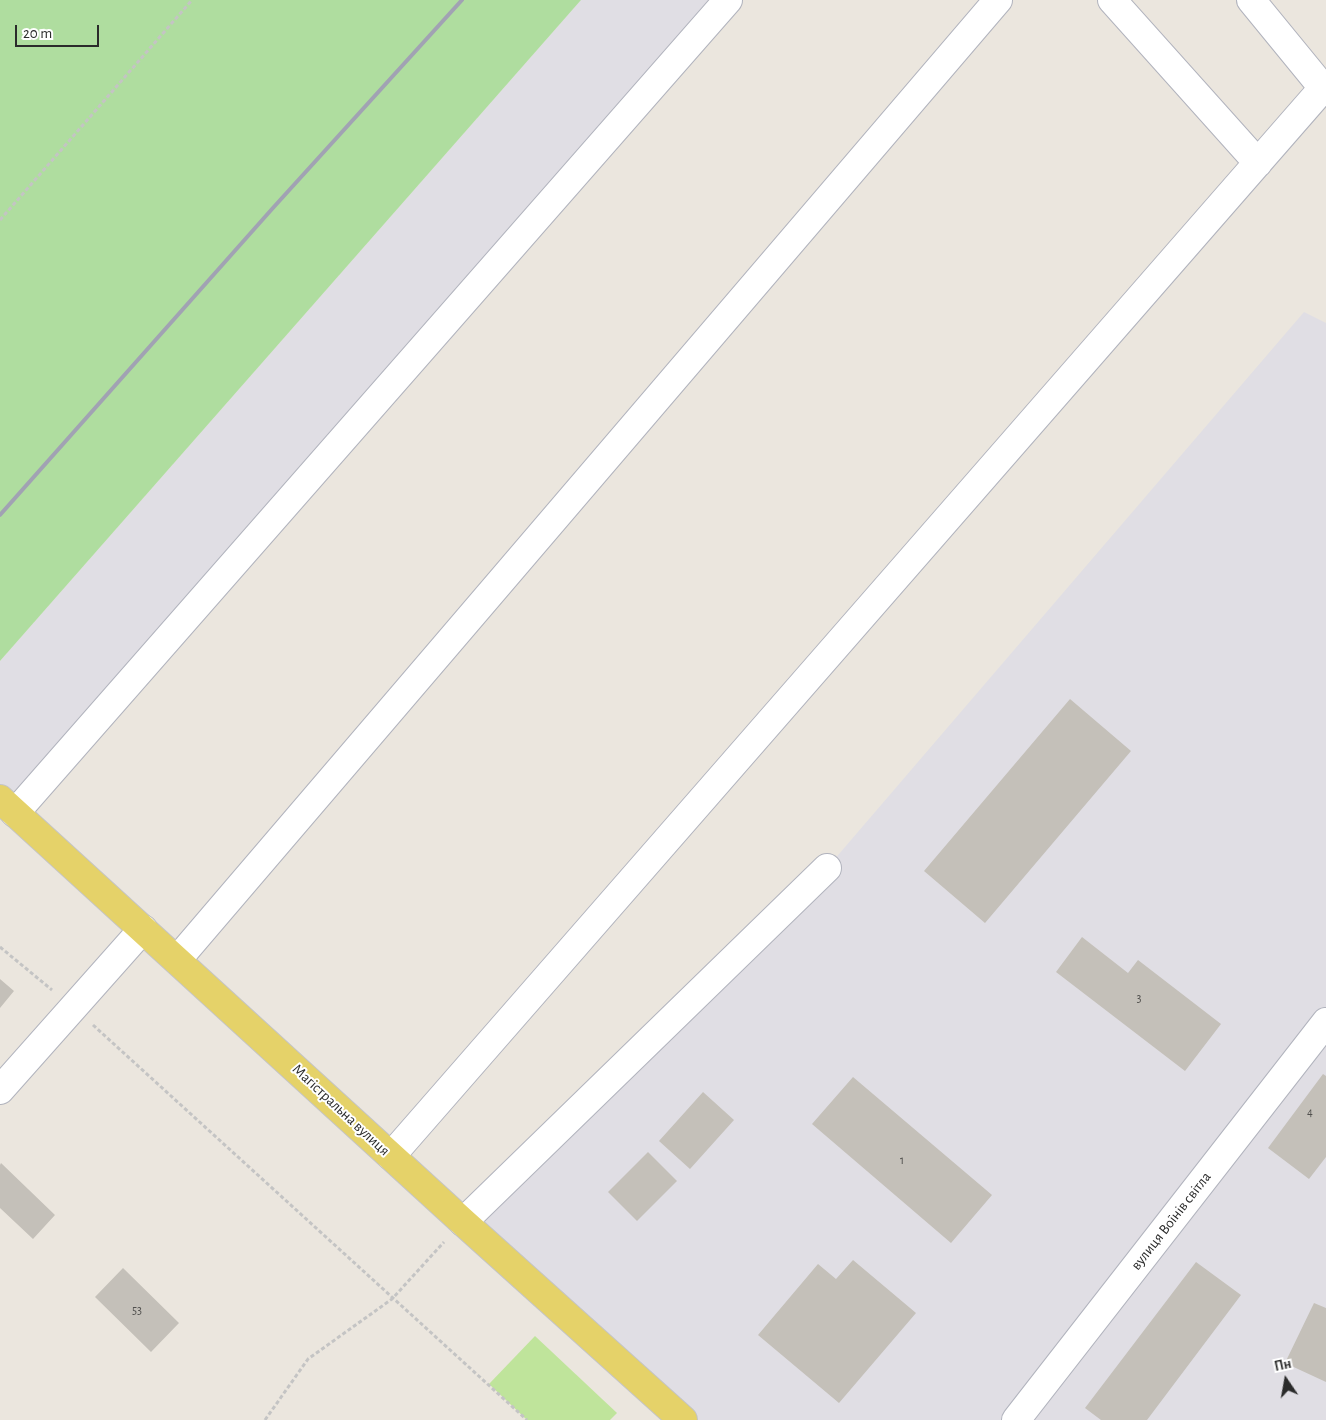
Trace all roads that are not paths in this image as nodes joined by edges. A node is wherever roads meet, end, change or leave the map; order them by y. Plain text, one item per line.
1 (728, 0) edge
2 (998, 0) edge
3 (1112, 0) edge
4 (1251, 0) edge
5 (1258, 163) junction
6 (8, 806) edge
7 (827, 868) dead end
8 (143, 929) junction
9 (177, 960) junction
10 (1326, 1022) edge
11 (0, 1090) edge
12 (391, 1156) junction
13 (462, 1222) junction
14 (683, 1420) edge
15 (1016, 1420) edge

1 - 6 street
2 - 9 street
3 - 5 street
4 - 5 street
5 - 12 street
6 - 8 main road, Магістральна вулиця
7 - 13 street
8 - 9 main road, Магістральна вулиця
8 - 11 street
9 - 12 main road, Магістральна вулиця
10 - 15 street, вулиця Воїнів світла
12 - 13 main road, Магістральна вулиця
13 - 14 main road, Магістральна вулиця

